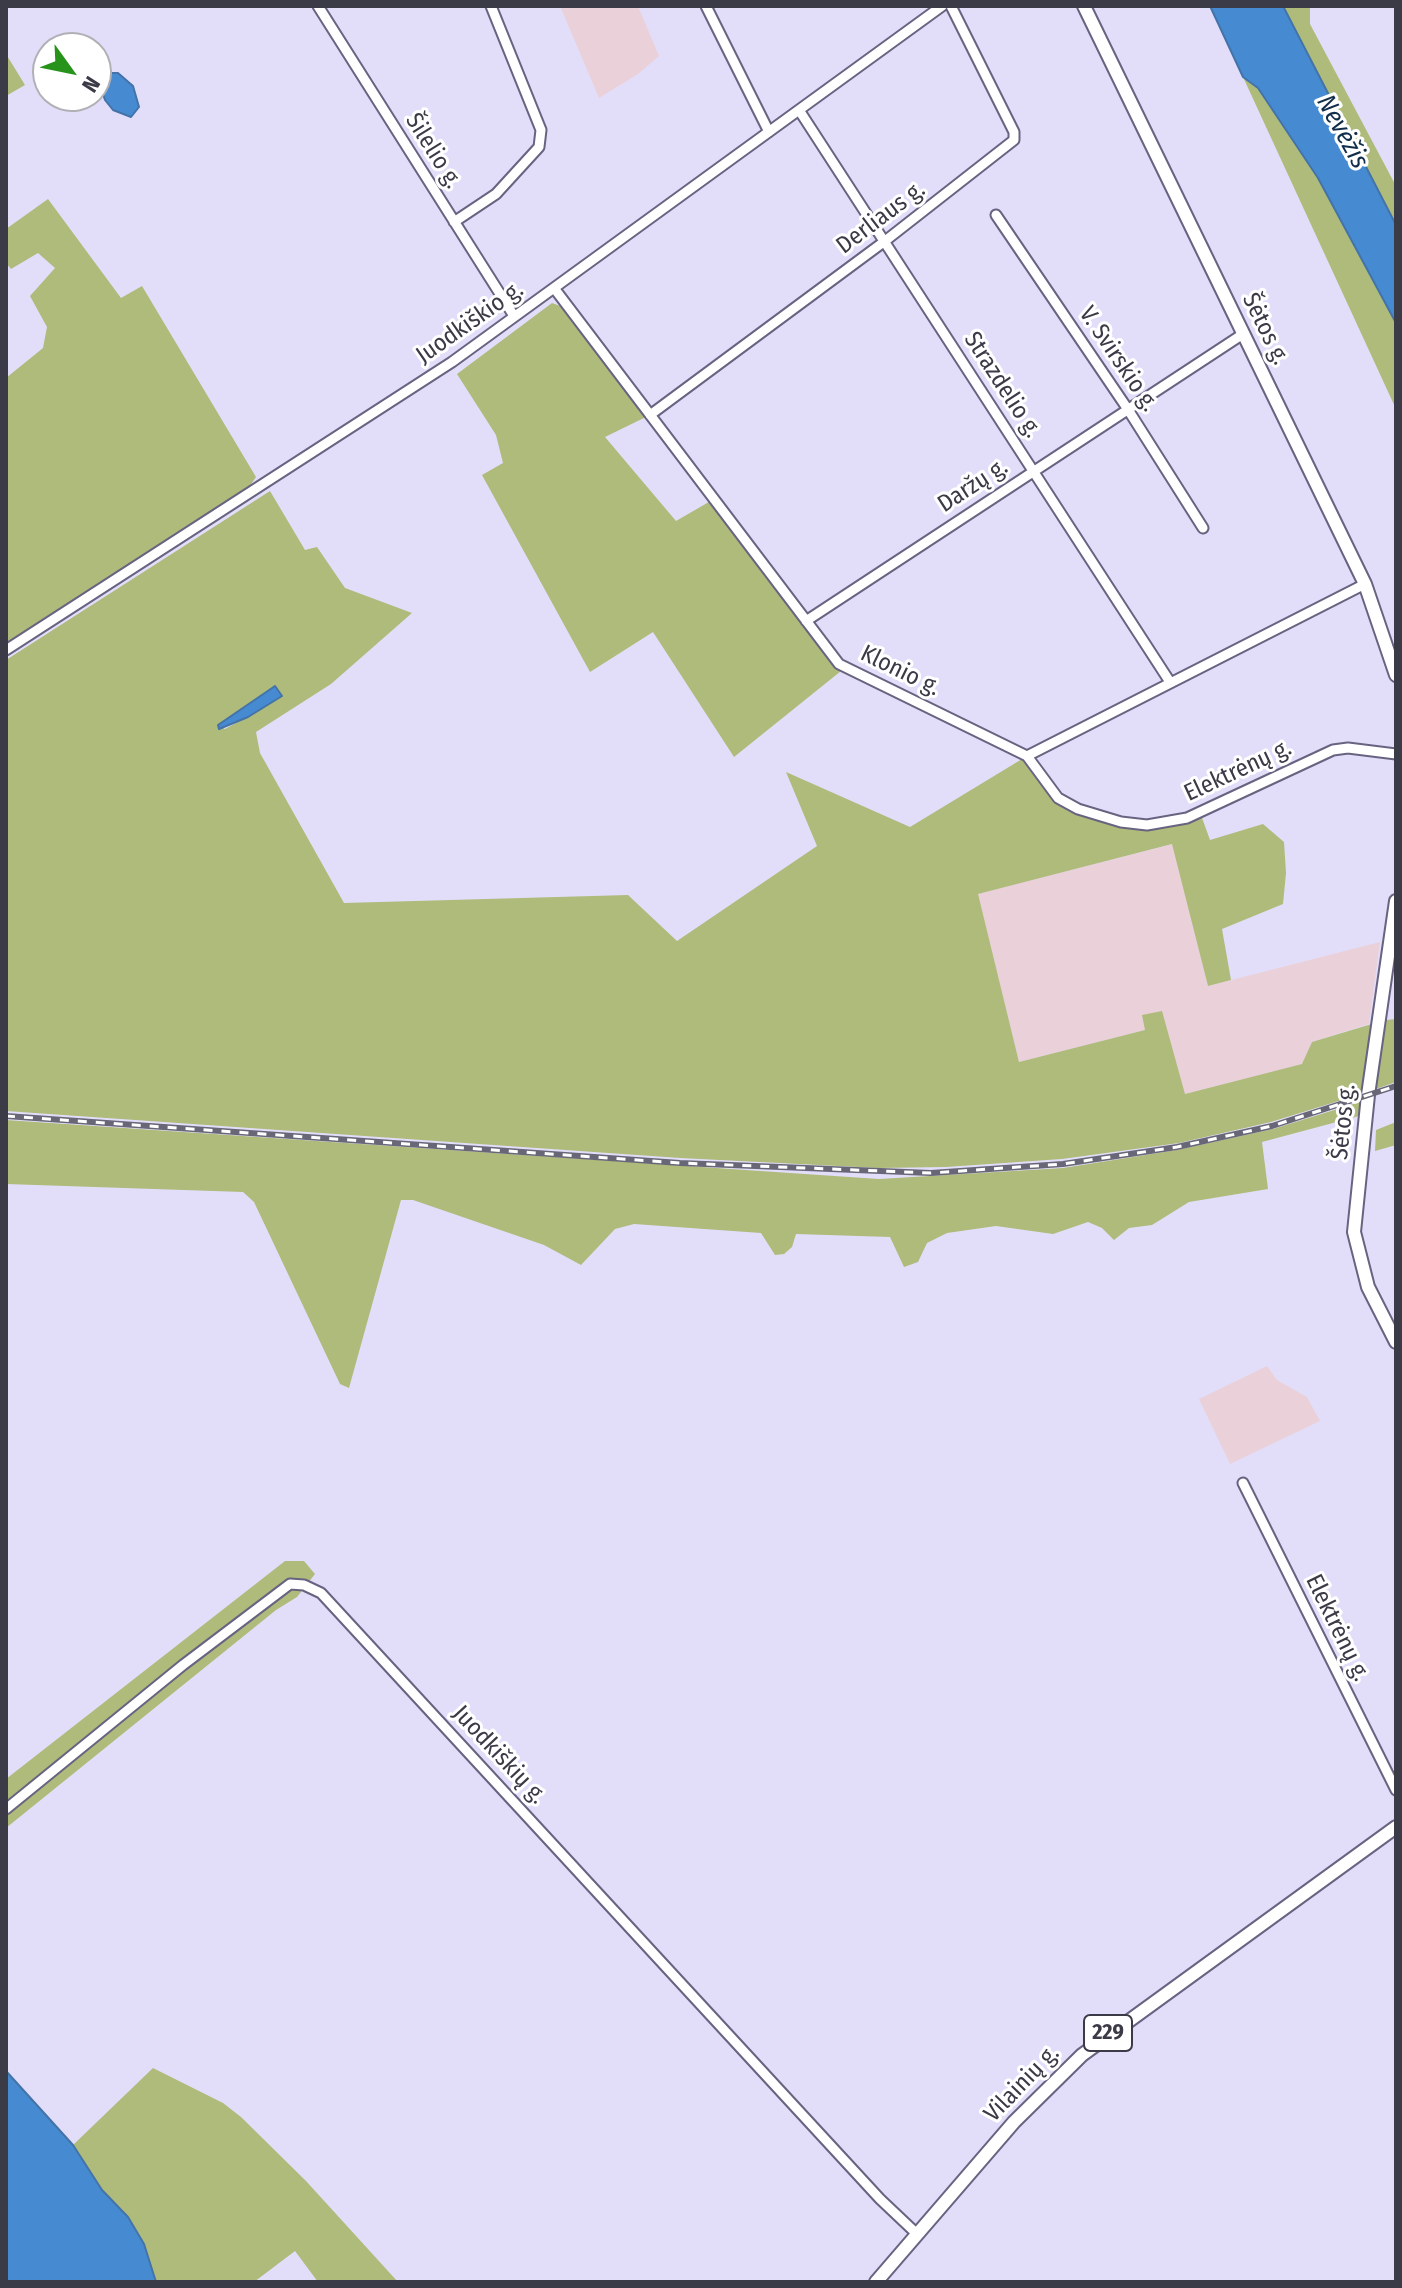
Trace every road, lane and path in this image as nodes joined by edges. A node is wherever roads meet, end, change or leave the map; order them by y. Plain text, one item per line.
1 (318, 6) edge
2 (491, 6) edge
3 (706, 6) edge
4 (942, 6) edge
5 (951, 6) edge
6 (1084, 6) edge
7 (799, 110) junction
8 (769, 132) junction
9 (996, 215) dead end
10 (454, 222) junction
11 (885, 241) junction
12 (554, 288) junction
13 (514, 316) junction
14 (1243, 334) junction
15 (1127, 408) junction
16 (650, 415) junction
17 (1033, 471) junction
18 (1203, 528) dead end
19 (1365, 584) junction
20 (806, 621) junction
21 (6, 650) edge
22 (1396, 675) edge
23 (1170, 682) junction
24 (1396, 754) edge
25 (1027, 756) junction
26 (1396, 901) edge
27 (1396, 1342) edge
28 (1243, 1483) dead end
29 (1396, 1790) edge
30 (6, 1809) edge
31 (1396, 1827) edge
32 (917, 2234) junction
33 (876, 2282) edge

1 - 10 street, Šilelio g.
2 - 10 street
3 - 8 street
4 - 7 street, Juodkiškio g.
5 - 11 street, Derliaus g.
6 - 14 main road, Šėtos g.
7 - 8 street, Juodkiškio g.
7 - 11 street, Strazdelio g.
8 - 12 street, Juodkiškio g.
9 - 15 street, V. Svirskio g.
10 - 13 street, Šilelio g.
11 - 16 street, Derliaus g.
11 - 17 street, Strazdelio g.
12 - 13 street, Juodkiškio g.
12 - 16 street, Klonio g.
13 - 21 street, Juodkiškio g.
14 - 15 street, Daržų g.
14 - 19 main road, Šėtos g.
15 - 17 street, Daržų g.
15 - 18 street, V. Svirskio g.
16 - 20 street, Klonio g.
17 - 20 street, Daržų g.
17 - 23 street, Strazdelio g.
19 - 22 main road, Šėtos g.
19 - 23 street
20 - 25 street, Klonio g.
23 - 25 street
24 - 25 street, Elektrėnų g.
26 - 27 main road, Šėtos g.
28 - 29 street, Elektrėnų g.
30 - 32 street, Juodkiškių g.
31 - 32 main road, Vilainių g. / 229
32 - 33 main road, Vilainių g. / 229

